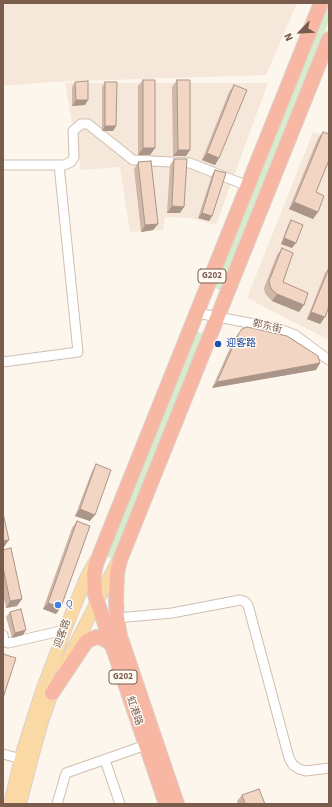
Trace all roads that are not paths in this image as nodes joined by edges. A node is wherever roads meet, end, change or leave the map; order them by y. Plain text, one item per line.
1 (321, 3) edge
2 (329, 39) edge
3 (3, 165) edge
4 (59, 165) junction
5 (248, 186) junction
6 (197, 312) junction
7 (218, 317) junction
8 (329, 360) edge
9 (3, 362) edge
10 (102, 548) junction
11 (124, 551) junction
12 (97, 602) junction
13 (117, 618) junction
14 (65, 630) junction
15 (3, 635) edge
16 (112, 646) junction
17 (52, 693) junction
18 (146, 745) junction
19 (3, 754) edge
20 (26, 760) junction
21 (105, 760) junction
22 (329, 768) edge
23 (10, 804) edge
24 (20, 804) edge
25 (57, 804) edge
26 (120, 804) edge
27 (166, 804) edge
28 (177, 804) edge

1 - 5 highway, 迎客路 / G202
2 - 7 highway, 迎客路 / G202
3 - 4 street
4 - 5 street
4 - 9 street
5 - 6 highway, 迎客路 / G202
6 - 7 street, 郭东街
6 - 10 highway, 迎客路 / G202
7 - 8 street, 郭东街
7 - 11 highway, 迎客路 / G202
10 - 12 highway, 虹港路 / G202
10 - 14 main road, 迎客路
11 - 12 main road, 迎客路
11 - 13 highway, 虹港路 / G202
12 - 16 highway, 虹港路 / G202
12 - 17 main road, 迎客路
13 - 22 street
13 - 28 highway, 虹港路 / G202
14 - 15 street
14 - 20 main road, 迎客路
16 - 17 highway
16 - 18 highway, 虹港路 / G202
17 - 20 main road, 迎客路
18 - 21 street
18 - 27 highway, 虹港路 / G202
19 - 20 street
20 - 23 main road, 迎客路
20 - 24 main road, 迎客路
21 - 25 street
21 - 26 street

